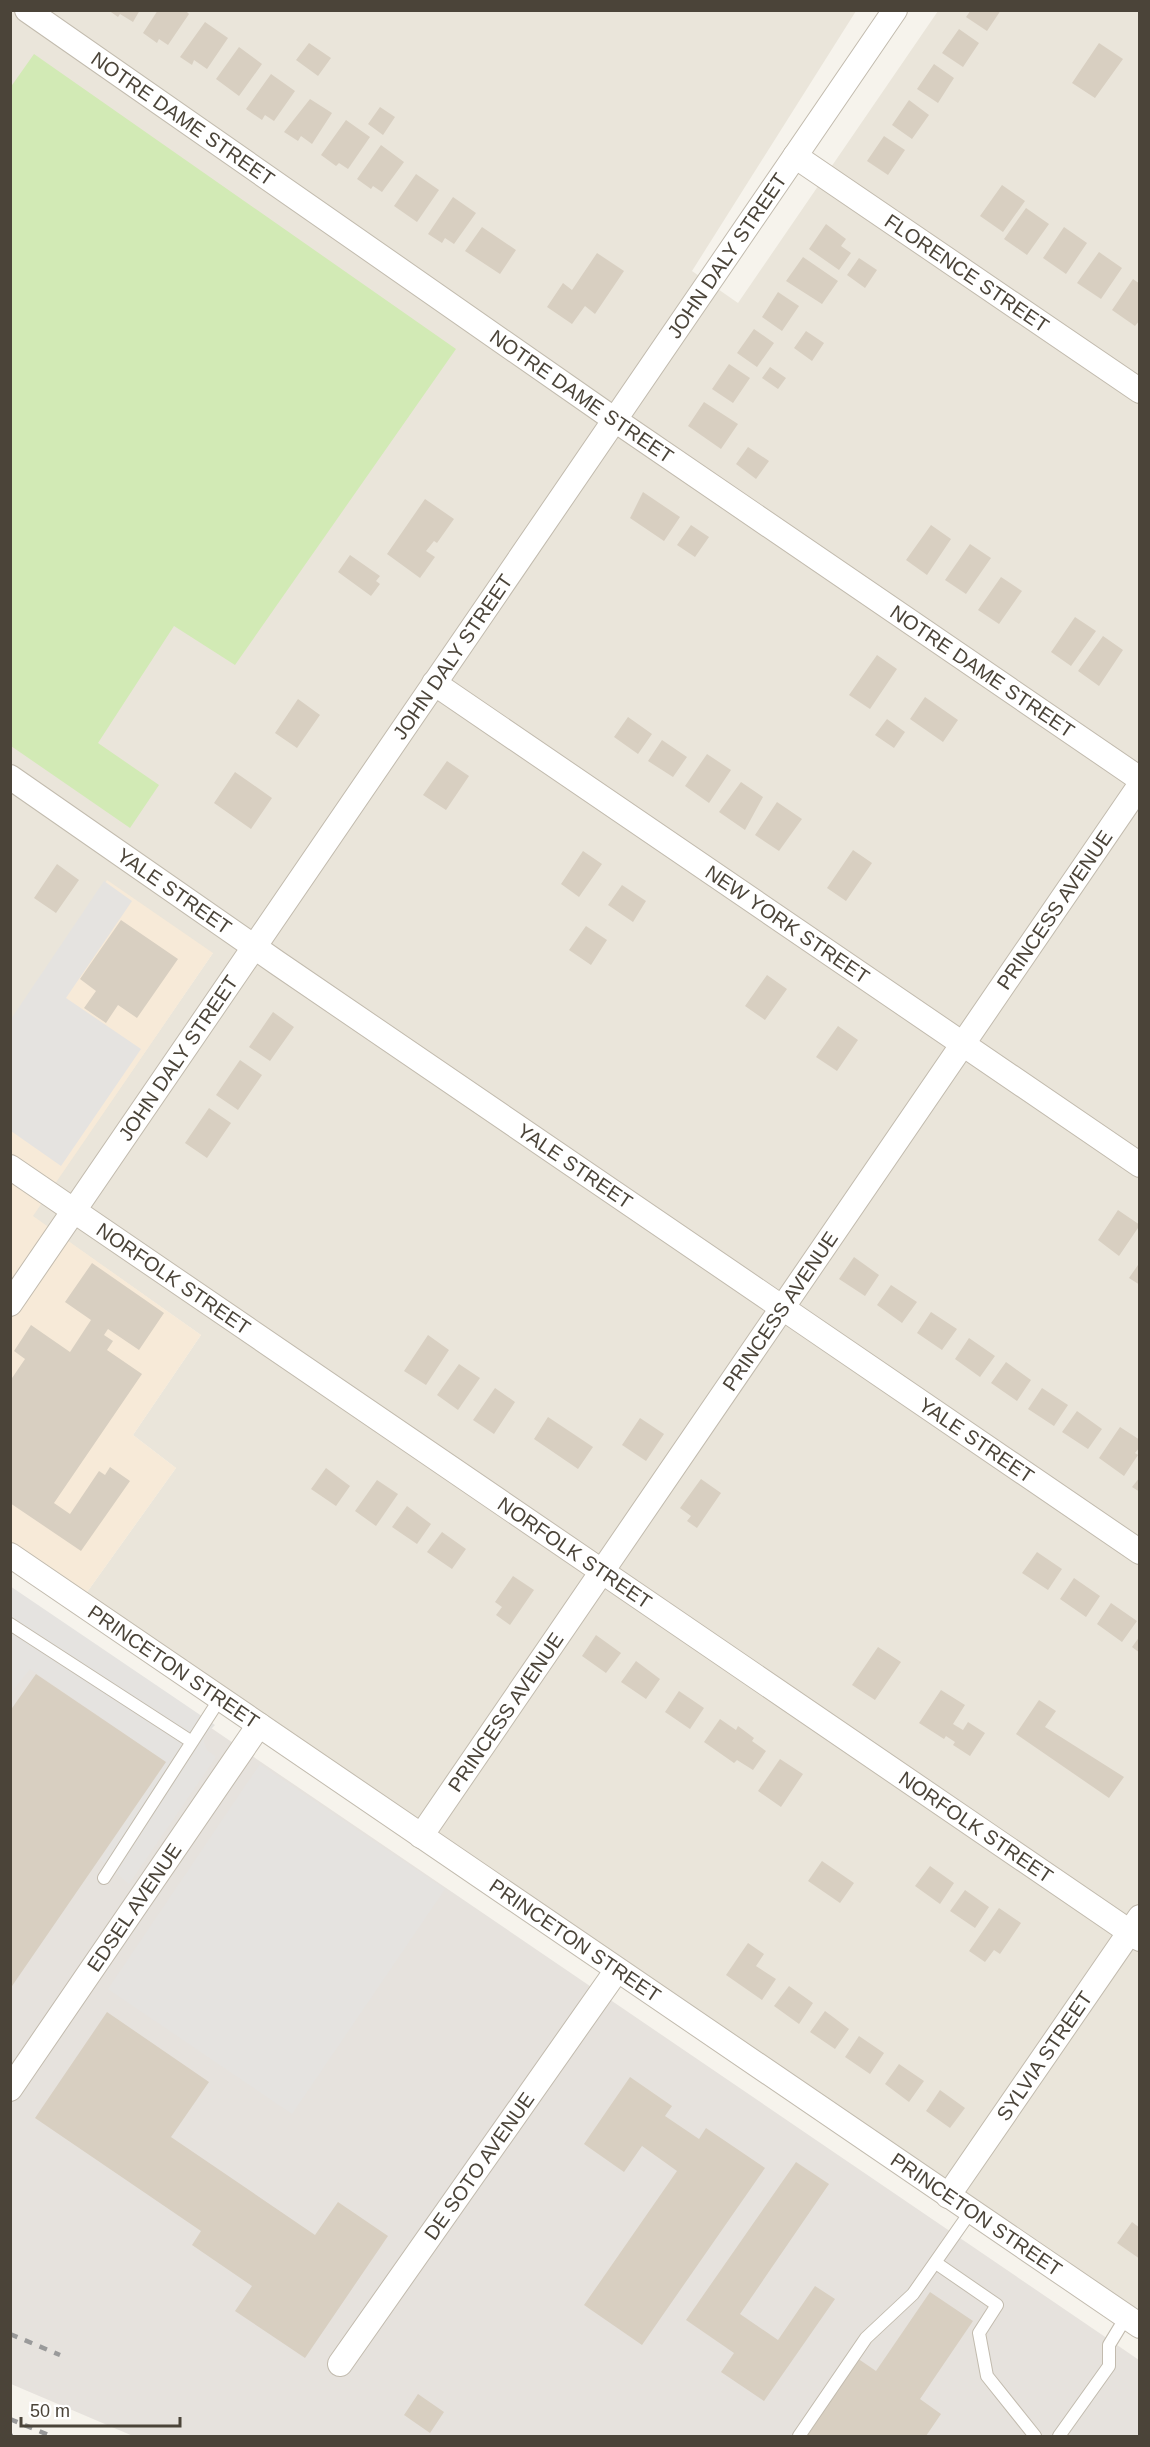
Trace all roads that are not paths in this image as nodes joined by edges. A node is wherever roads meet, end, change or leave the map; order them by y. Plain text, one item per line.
1 (27, 10) edge
2 (895, 10) edge
3 (795, 156) junction
4 (1140, 391) edge
5 (615, 420) junction
6 (434, 683) junction
7 (10, 777) edge
8 (1140, 779) edge
9 (1140, 785) edge
10 (254, 947) junction
11 (962, 1044) junction
12 (1140, 1165) edge
13 (10, 1167) edge
14 (74, 1211) junction
15 (10, 1304) edge
16 (782, 1308) junction
17 (1140, 1552) edge
18 (10, 1555) edge
19 (602, 1572) junction
20 (10, 1624) edge
21 (219, 1700) junction
22 (259, 1725) junction
23 (192, 1742) junction
24 (421, 1836) junction
25 (104, 1878) dead end
26 (1136, 1929) edge
27 (617, 1970) junction
28 (10, 2089) edge
29 (948, 2196) junction
30 (971, 2211) junction
31 (936, 2263) junction
32 (1133, 2322) edge
33 (340, 2364) dead end
34 (799, 2436) edge
35 (1035, 2436) edge
36 (1059, 2436) edge

1 - 5 street, NOTRE DAME STREET
2 - 3 street, JOHN DALY STREET
3 - 4 street, FLORENCE STREET
3 - 5 street, JOHN DALY STREET
5 - 6 street, JOHN DALY STREET
5 - 8 street, NOTRE DAME STREET
6 - 10 street, JOHN DALY STREET
6 - 11 street, NEW YORK STREET
7 - 10 street, YALE STREET
9 - 11 street, PRINCESS AVENUE
10 - 14 street, JOHN DALY STREET
10 - 16 street, YALE STREET
11 - 12 street, NEW YORK STREET
11 - 16 street, PRINCESS AVENUE
13 - 14 street, NORFOLK STREET
14 - 15 street, JOHN DALY STREET
14 - 19 street, NORFOLK STREET
16 - 17 street, YALE STREET
16 - 19 street, PRINCESS AVENUE
18 - 21 street, PRINCETON STREET
19 - 24 street, PRINCESS AVENUE
19 - 26 street, NORFOLK STREET
20 - 23 lane
21 - 22 street, PRINCETON STREET
21 - 23 lane
22 - 24 street, PRINCETON STREET
22 - 28 street, EDSEL AVENUE
23 - 25 lane
24 - 27 street, PRINCETON STREET
26 - 29 street, SYLVIA STREET
27 - 29 street, PRINCETON STREET
27 - 33 street, DE SOTO AVENUE
29 - 30 street, PRINCETON STREET
30 - 31 lane
30 - 32 street, PRINCETON STREET
31 - 34 lane
31 - 35 lane
32 - 36 lane

